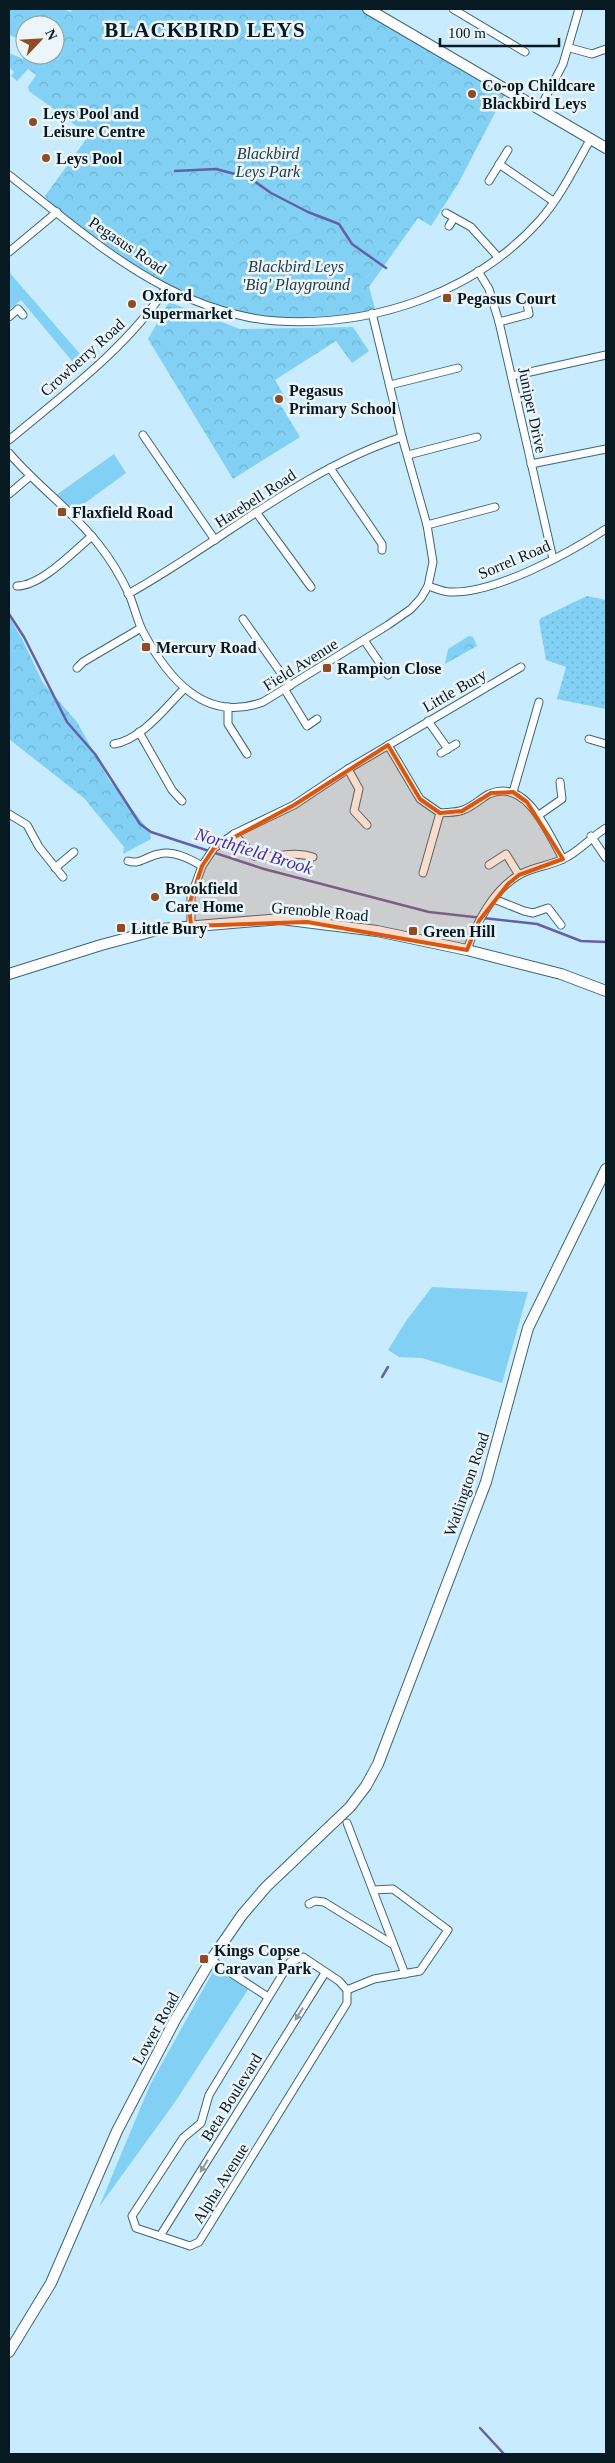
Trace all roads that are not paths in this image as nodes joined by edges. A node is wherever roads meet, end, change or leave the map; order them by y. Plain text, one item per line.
1 (368, 9) edge
2 (453, 9) edge
3 (579, 9) edge
4 (570, 48) junction
5 (606, 48) edge
6 (525, 52) dead end
7 (539, 110) junction
8 (590, 140) junction
9 (606, 148) edge
10 (508, 150) dead end
11 (499, 164) junction
12 (9, 175) edge
13 (489, 181) dead end
14 (553, 201) junction
15 (56, 212) junction
16 (446, 213) dead end
17 (454, 218) junction
18 (449, 226) dead end
19 (9, 252) edge
20 (498, 257) junction
21 (478, 271) junction
22 (166, 288) junction
23 (527, 304) dead end
24 (372, 313) junction
25 (23, 315) dead end
26 (9, 317) edge
27 (499, 322) junction
28 (606, 355) edge
29 (458, 368) dead end
30 (512, 376) junction
31 (390, 385) junction
32 (142, 435) dead end
33 (402, 437) junction
34 (477, 437) dead end
35 (9, 440) edge
36 (606, 449) edge
37 (9, 453) edge
38 (408, 455) junction
39 (531, 464) junction
40 (330, 468) junction
41 (29, 477) junction
42 (9, 494) edge
43 (495, 507) dead end
44 (256, 512) junction
45 (427, 525) junction
46 (606, 529) edge
47 (92, 536) junction
48 (215, 540) junction
49 (382, 550) dead end
50 (553, 559) junction
51 (17, 586) dead end
52 (428, 586) junction
53 (311, 587) dead end
54 (128, 594) junction
55 (243, 619) dead end
56 (141, 628) junction
57 (364, 640) junction
58 (521, 667) dead end
59 (77, 668) dead end
60 (388, 675) dead end
61 (288, 688) junction
62 (184, 690) junction
63 (539, 702) dead end
64 (228, 707) junction
65 (317, 719) dead end
66 (428, 721) junction
67 (139, 732) junction
68 (589, 739) dead end
69 (114, 744) dead end
70 (456, 744) dead end
71 (606, 744) edge
72 (388, 745) junction
73 (448, 749) junction
74 (441, 753) dead end
75 (247, 754) dead end
76 (348, 769) junction
77 (560, 782) dead end
78 (512, 792) junction
79 (182, 801) dead end
80 (440, 813) junction
81 (9, 814) edge
82 (538, 815) junction
83 (367, 825) dead end
84 (606, 828) edge
85 (234, 834) junction
86 (591, 836) junction
87 (74, 852) dead end
88 (313, 857) dead end
89 (606, 858) edge
90 (563, 859) junction
91 (128, 861) dead end
92 (489, 865) dead end
93 (202, 866) junction
94 (56, 868) junction
95 (424, 873) dead end
96 (519, 875) junction
97 (63, 877) dead end
98 (493, 900) junction
99 (561, 925) dead end
100 (191, 926) junction
101 (467, 950) junction
102 (9, 974) edge
103 (602, 990) edge
104 (606, 996) edge
105 (606, 1169) edge
106 (350, 1807) joint
107 (347, 1823) dead end
108 (374, 1890) junction
109 (308, 1904) dead end
110 (392, 1944) junction
111 (211, 1960) junction
112 (325, 1972) junction
113 (405, 1974) junction
114 (347, 1990) junction
115 (268, 1997) junction
116 (160, 2236) junction
117 (9, 2352) edge

1 - 7 main road
2 - 6 street
3 - 4 street
4 - 5 street
4 - 7 street
7 - 8 main road
8 - 9 main road
8 - 14 street, Pegasus Road
10 - 11 street
11 - 13 street
11 - 14 street
12 - 15 street, Pegasus Road
14 - 20 street, Pegasus Road
15 - 19 street
15 - 22 street, Pegasus Road
16 - 17 street
17 - 18 street
17 - 20 street
20 - 21 street, Pegasus Road
21 - 24 street, Pegasus Road
21 - 27 street, Juniper Drive
22 - 24 street, Pegasus Road
22 - 35 street, Crowberry Road
23 - 27 street
24 - 31 street, Field Avenue
25 - 26 street
27 - 30 street, Juniper Drive
28 - 30 street
29 - 31 street
30 - 39 street, Juniper Drive
31 - 33 street, Field Avenue
32 - 48 street
33 - 38 street, Field Avenue
33 - 40 street, Harebell Road
34 - 38 street
36 - 39 street
37 - 41 street, Field Avenue
38 - 45 street, Field Avenue
39 - 50 street, Juniper Drive
40 - 44 street, Harebell Road
40 - 49 street
41 - 42 street
41 - 47 street, Field Avenue
43 - 45 street
44 - 48 street, Harebell Road
44 - 53 street
45 - 52 street, Field Avenue
46 - 50 street, Sorrel Road
47 - 51 street
47 - 54 street, Field Avenue
48 - 54 street, Harebell Road
50 - 52 street, Sorrel Road
52 - 57 street, Field Avenue
54 - 56 street, Field Avenue
55 - 61 street
56 - 59 street
56 - 62 street, Field Avenue
57 - 60 street
57 - 61 street, Field Avenue
58 - 66 street, Little Bury
61 - 64 street, Field Avenue
61 - 65 street
62 - 64 street, Field Avenue
62 - 67 street
63 - 78 street
64 - 75 street
66 - 72 street, Little Bury
66 - 73 street
67 - 69 street
67 - 79 street
68 - 71 street
70 - 73 street
72 - 76 street, Little Bury
72 - 80 street
73 - 74 street
76 - 83 street
76 - 85 street, Little Bury
77 - 82 street
78 - 80 street
78 - 82 street
80 - 95 street
81 - 94 street
82 - 90 street
84 - 86 street
85 - 88 street
85 - 93 street, Little Bury
86 - 89 street
86 - 90 street
87 - 94 street
90 - 96 street
91 - 93 street
92 - 96 street
93 - 100 street, Little Bury
94 - 97 street
96 - 98 street
98 - 99 street
98 - 101 street
100 - 101 main road, Grenoble Road
100 - 102 main road, Grenoble Road
101 - 103 main road, Grenoble Road
103 - 104 main road, Grenoble Road
105 - 106 main road, Watlington Road
106 - 111 main road, Lower Road
107 - 108 street
108 - 110 street
108 - 113 street
109 - 110 street
110 - 113 street
111 - 115 street
111 - 117 main road, Lower Road
112 - 114 street, Alpha Avenue
112 - 115 street, Alpha Avenue
112 -> 116 street, Beta Boulevard
113 - 114 street
114 - 116 street, Alpha Avenue
115 - 116 street, Alpha Avenue

